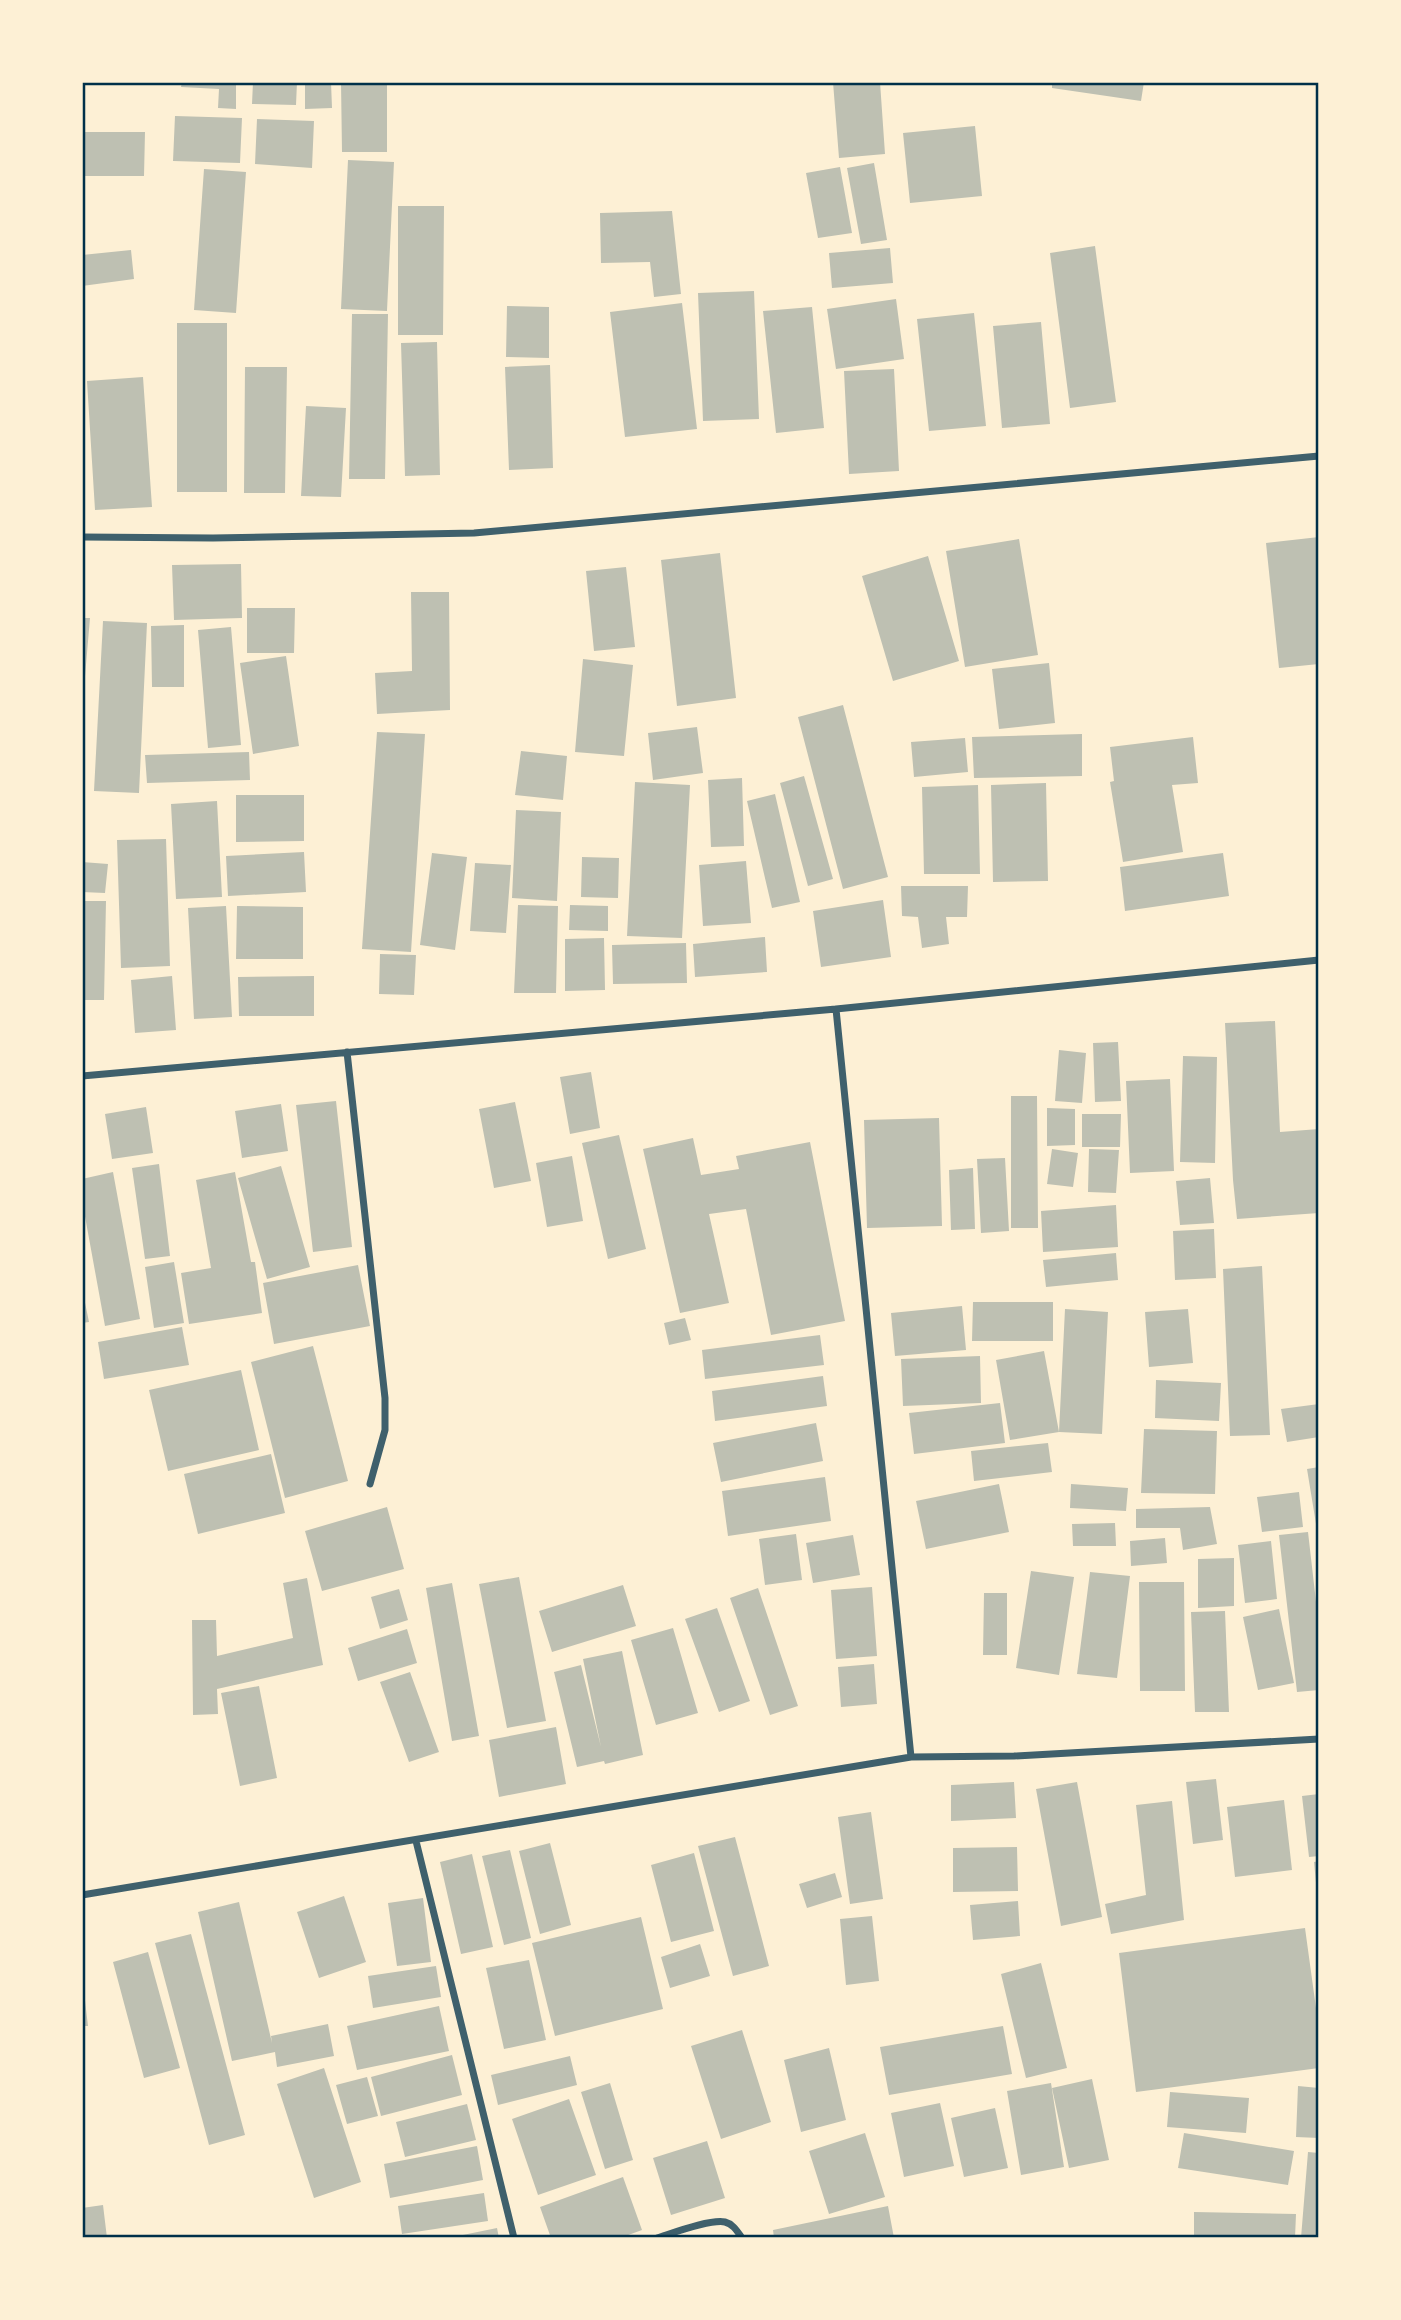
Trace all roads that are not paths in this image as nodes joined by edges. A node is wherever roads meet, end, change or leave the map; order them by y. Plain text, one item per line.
1 (1319, 456) edge
2 (82, 537) edge
3 (1319, 960) edge
4 (836, 1009) junction
5 (347, 1052) junction
6 (82, 1076) edge
7 (370, 1484) dead end
8 (1319, 1739) edge
9 (911, 1757) junction
10 (416, 1841) junction
11 (82, 1895) edge
12 (514, 2238) edge
13 (657, 2238) edge
14 (741, 2238) edge

1 - 2 street
3 - 4 street
4 - 5 street
4 - 9 street
5 - 6 street
5 - 7 street
8 - 9 street
9 - 10 street
10 - 11 street
10 - 12 street
13 - 14 street

